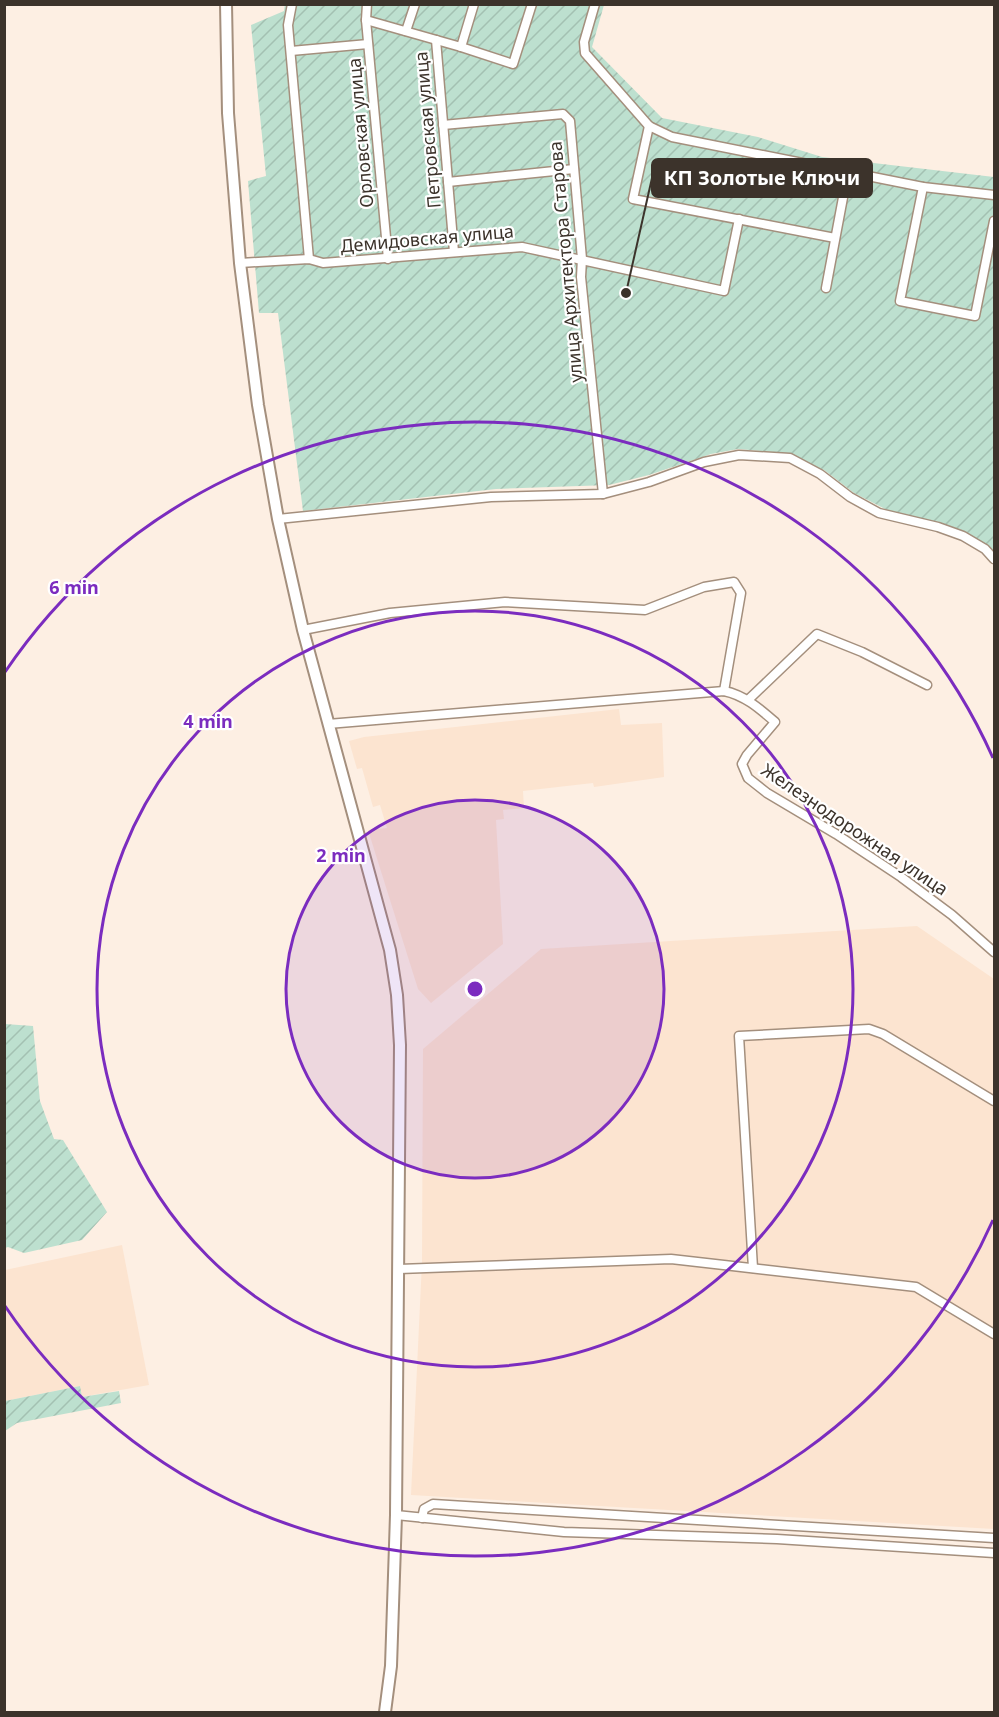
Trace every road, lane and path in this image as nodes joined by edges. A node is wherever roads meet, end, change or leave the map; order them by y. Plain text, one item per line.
1 (226, 4) edge
2 (292, 4) edge
3 (367, 4) edge
4 (415, 4) edge
5 (474, 4) edge
6 (532, 4) edge
7 (595, 4) edge
8 (366, 20) junction
9 (406, 31) junction
10 (436, 40) junction
11 (369, 44) junction
12 (461, 47) junction
13 (291, 51) junction
14 (443, 125) junction
15 (649, 126) junction
16 (574, 169) junction
17 (848, 171) junction
18 (448, 182) junction
19 (923, 187) junction
20 (994, 195) edge
21 (739, 219) junction
22 (994, 221) edge
23 (835, 238) junction
24 (454, 252) junction
25 (309, 259) junction
26 (388, 259) junction
27 (582, 259) junction
28 (240, 263) junction
29 (826, 288) dead end
30 (603, 494) junction
31 (278, 519) junction
32 (994, 559) edge
33 (303, 630) junction
34 (927, 685) dead end
35 (724, 690) junction
36 (747, 700) junction
37 (328, 724) junction
38 (994, 952) edge
39 (994, 1101) edge
40 (753, 1268) junction
41 (399, 1269) junction
42 (994, 1334) edge
43 (396, 1515) junction
44 (422, 1518) junction
45 (994, 1538) edge
46 (994, 1553) edge
47 (385, 1713) edge

1 - 28 street
2 - 13 street
3 - 8 street, Орловская улица
4 - 9 street
5 - 12 street
6 - 12 street
7 - 15 street
8 - 9 street
8 - 11 street, Орловская улица
9 - 10 street
10 - 12 street
10 - 14 street, Петровская улица
11 - 13 street
11 - 26 street, Орловская улица
13 - 25 street
14 - 16 street, улица Архитектора Старова
14 - 18 street, Петровская улица
15 - 17 street
15 - 21 street
16 - 18 street
16 - 27 street, улица Архитектора Старова
17 - 19 street
17 - 23 street
18 - 24 street, Петровская улица
19 - 20 street
19 - 22 street
21 - 23 street
21 - 27 street, Демидовская улица
23 - 29 street
24 - 26 street, Демидовская улица
24 - 27 street, Демидовская улица
25 - 26 street, Демидовская улица
25 - 28 street, Демидовская улица
27 - 30 street, улица Архитектора Старова
28 - 31 street
30 - 31 street
30 - 32 street
31 - 33 street
33 - 35 street
33 - 37 street
34 - 36 street
35 - 36 street
35 - 37 street
36 - 38 street, Железнодорожная улица
37 - 41 street
39 - 40 street
40 - 41 street
40 - 42 street
41 - 43 street
43 - 44 street
43 - 47 street
44 - 45 street
44 - 46 street

